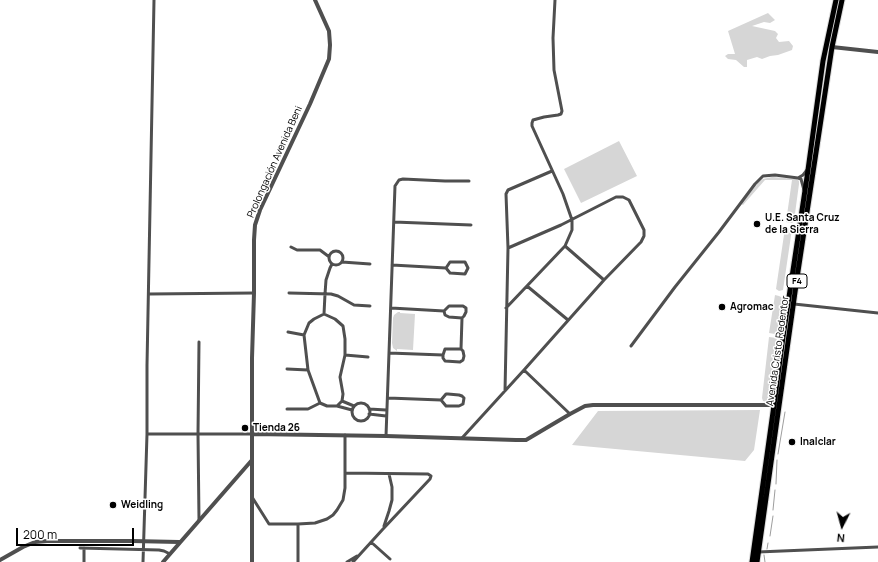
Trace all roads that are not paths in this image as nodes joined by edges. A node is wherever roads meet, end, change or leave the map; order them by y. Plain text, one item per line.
1 (154, 0) edge
2 (315, 0) edge
3 (555, 0) edge
4 (836, 0) edge
5 (842, 0) edge
6 (832, 47) junction
7 (878, 52) edge
8 (809, 167) junction
9 (552, 171) junction
10 (798, 178) junction
11 (469, 181) dead end
12 (805, 193) junction
13 (572, 220) junction
14 (394, 222) junction
15 (471, 225) dead end
16 (565, 246) junction
17 (291, 247) dead end
18 (508, 248) junction
19 (328, 256) junction
20 (342, 262) junction
21 (332, 264) junction
22 (370, 264) dead end
23 (392, 265) junction
24 (446, 268) junction
25 (604, 280) junction
26 (528, 286) junction
27 (254, 293) junction
28 (289, 293) dead end
29 (149, 294) junction
30 (324, 294) junction
31 (794, 304) junction
32 (370, 306) dead end
33 (391, 308) junction
34 (506, 308) junction
35 (444, 311) junction
36 (878, 313) edge
37 (324, 314) junction
38 (462, 318) junction
39 (568, 320) junction
40 (288, 332) dead end
41 (304, 335) junction
42 (199, 342) dead end
43 (631, 346) dead end
44 (461, 349) junction
45 (389, 353) junction
46 (345, 355) junction
47 (444, 355) junction
48 (368, 357) dead end
49 (287, 369) dead end
50 (308, 370) junction
51 (524, 370) junction
52 (505, 391) junction
53 (388, 398) junction
54 (441, 400) junction
55 (342, 402) junction
56 (320, 403) junction
57 (774, 405) junction
58 (337, 406) junction
59 (354, 406) junction
60 (287, 409) dead end
61 (369, 409) junction
62 (352, 410) junction
63 (386, 410) junction
64 (369, 414) junction
65 (570, 414) junction
66 (386, 416) junction
67 (147, 434) junction
68 (198, 434) junction
69 (252, 434) junction
70 (345, 435) junction
71 (386, 436) junction
72 (462, 438) junction
73 (252, 459) junction
74 (345, 473) junction
75 (389, 474) junction
76 (252, 496) junction
77 (199, 520) junction
78 (298, 524) junction
79 (382, 529) junction
80 (144, 541) junction
81 (179, 542) junction
82 (371, 542) junction
83 (878, 547) edge
84 (80, 548) dead end
85 (84, 548) junction
86 (144, 549) junction
87 (758, 552) junction
88 (170, 554) junction
89 (360, 554) junction
90 (390, 559) dead end
91 (0, 560) edge
92 (84, 562) edge
93 (144, 562) edge
94 (162, 562) edge
95 (252, 562) edge
96 (298, 562) edge
97 (346, 562) edge
98 (353, 562) edge
99 (752, 562) edge
100 (757, 562) edge

1 - 29 street
2 - 27 street, Prolongación Avenida Beni
3 - 9 street
4 - 8 highway, Avenida Cristo Redentor / F4
5 - 6 highway, Avenida Cristo Redentor / F4
6 - 7 street
6 - 31 highway, Avenida Cristo Redentor / F4
8 - 10 street
8 - 12 highway, Avenida Cristo Redentor / F4
9 - 13 street
9 - 18 street
10 - 12 street
10 - 43 street
11 - 14 street
12 - 57 highway, Avenida Cristo Redentor / F4
13 - 16 street
13 - 18 street
13 - 25 street
14 - 15 street
14 - 23 street
16 - 25 street
16 - 26 street
17 - 19 street
18 - 34 street
19 - 20 street
19 - 21 street
20 - 21 street
20 - 22 street
21 - 30 street
23 - 24 street
23 - 33 street
24 - 24 street
25 - 39 street
26 - 34 street
26 - 39 street
27 - 29 street
27 - 69 street, Prolongación Avenida Beni
28 - 30 street
29 - 67 street
30 - 32 street
30 - 37 street
31 - 36 street
31 - 87 highway, Avenida Cristo Redentor / F4
33 - 35 street
33 - 45 street
34 - 52 street
35 - 38 street
35 - 38 street
37 - 41 street
37 - 46 street
38 - 44 street
39 - 51 street
40 - 41 street
41 - 50 street
42 - 68 street
44 - 47 street
44 - 47 street
45 - 47 street
45 - 53 street
46 - 48 street
46 - 55 street
49 - 50 street
50 - 56 street
51 - 52 street
51 - 65 street
52 - 72 street
53 - 54 street
53 - 63 street
54 - 54 street
55 - 58 street
55 - 59 street
56 - 58 street
56 - 60 street
57 - 65 street
57 - 99 highway, Avenida Cristo Redentor / F4
58 - 62 street
59 - 61 street
59 - 62 street
61 - 63 street
61 - 64 street
62 - 64 street
63 - 66 street
64 - 66 street
65 - 72 street
66 - 71 street
67 - 68 street
67 - 80 street
68 - 69 street
68 - 77 street
69 - 70 street
69 - 73 street
70 - 71 street
70 - 74 street
71 - 72 street
73 - 76 street
73 - 77 street
74 - 75 street
74 - 78 street
75 - 79 street
75 - 79 street
76 - 78 street
76 - 95 street
77 - 81 street
78 - 96 street
79 - 82 street
80 - 81 street
80 - 86 street
80 - 91 street
81 - 88 street
82 - 89 street
82 - 90 street
83 - 87 street
84 - 85 street
85 - 86 street
85 - 92 street
86 - 88 street
86 - 93 street
87 - 100 highway, Avenida Cristo Redentor / F4
88 - 94 street
89 - 97 street
89 - 98 street

